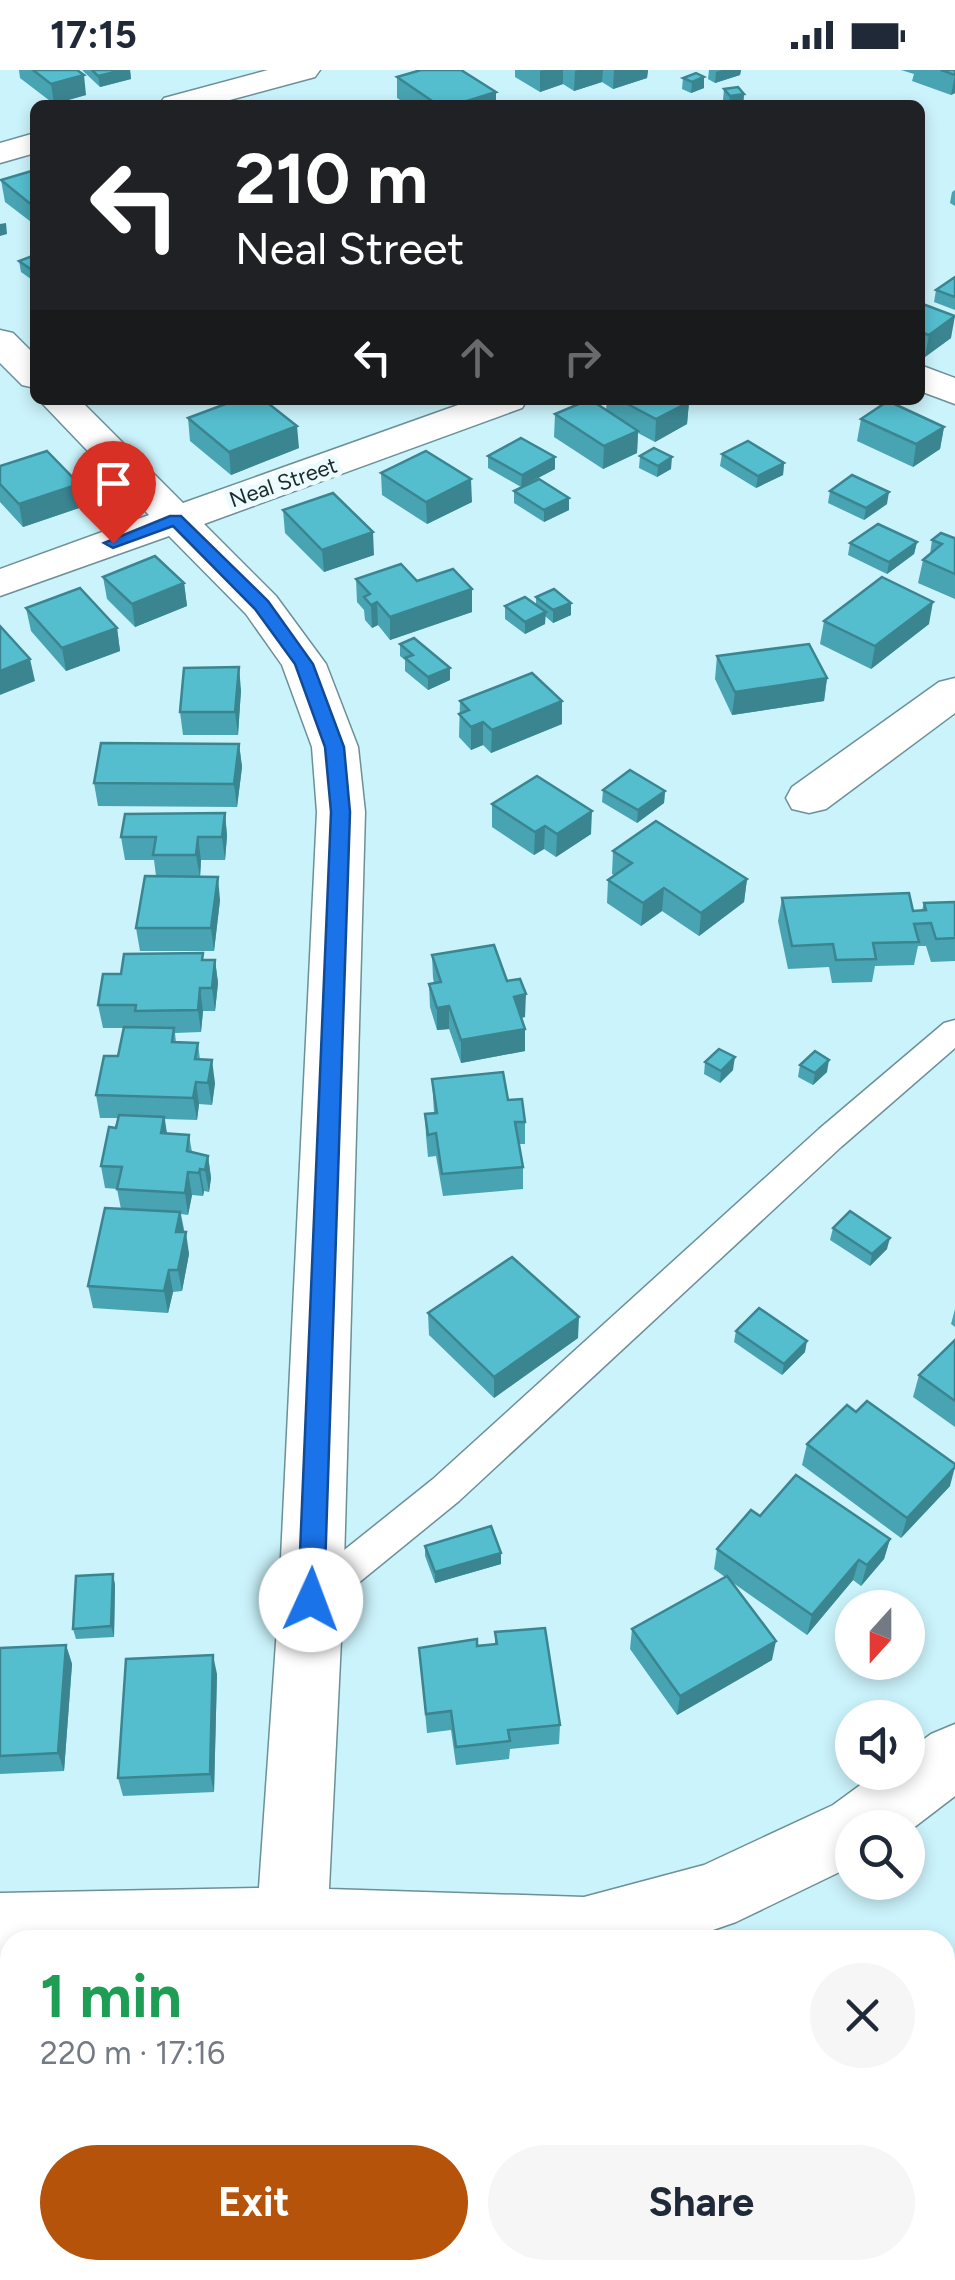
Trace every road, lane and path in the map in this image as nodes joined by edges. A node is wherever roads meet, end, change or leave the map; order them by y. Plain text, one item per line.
1 (304, 70) edge
2 (193, 100) edge
3 (30, 144) edge
4 (0, 153) edge
5 (0, 341) edge
6 (30, 371) edge
7 (925, 379) edge
8 (955, 394) edge
9 (63, 405) edge
10 (494, 405) edge
11 (176, 520) junction
12 (0, 583) edge
13 (955, 692) edge
14 (809, 798) dead end
15 (955, 1030) edge
16 (311, 1600) junction
17 (955, 1756) edge
18 (881, 1810) edge
19 (835, 1839) edge
20 (0, 1928) edge
21 (146, 1930) edge
22 (292, 1930) edge
23 (591, 1930) edge

1 - 2 street
3 - 4 street
5 - 6 street
7 - 8 street
9 - 11 street
10 - 11 street, Neal Street
11 - 12 street, Neal Street
11 - 16 street
13 - 14 street
15 - 16 lane
16 - 22 street
17 - 18 street
19 - 23 street
20 - 21 street

